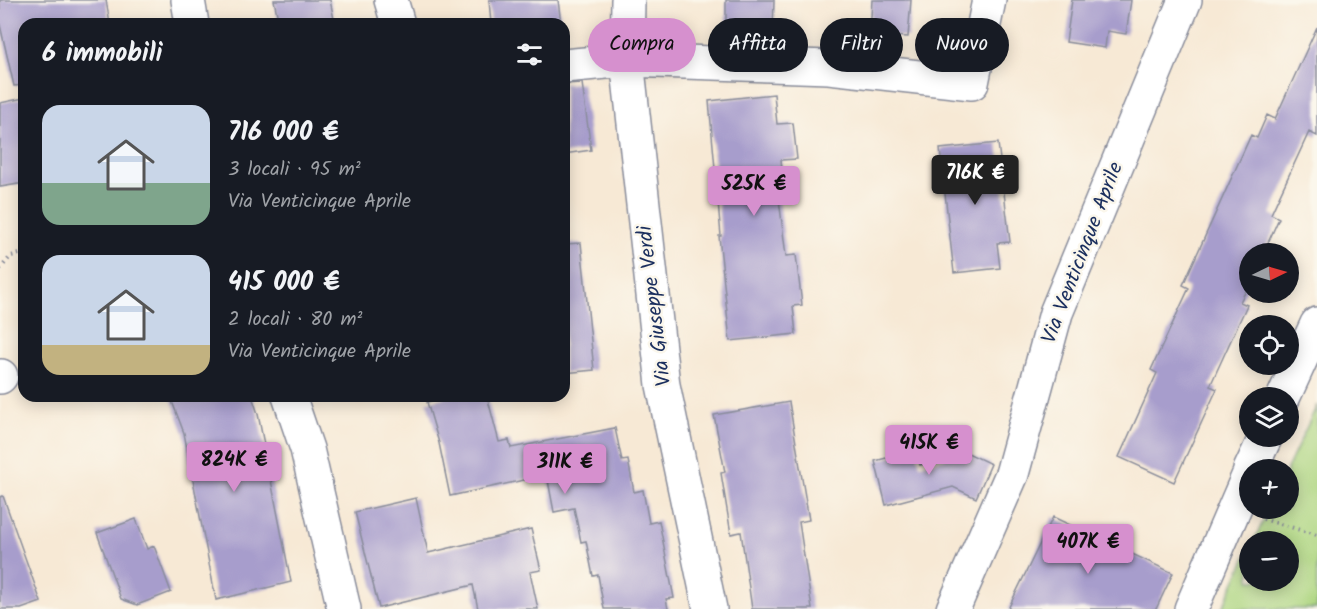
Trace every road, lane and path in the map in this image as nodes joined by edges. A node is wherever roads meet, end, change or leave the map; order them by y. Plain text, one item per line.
1 (188, 0) edge
2 (391, 0) edge
3 (628, 0) edge
4 (989, 0) edge
5 (1185, 0) edge
6 (191, 18) edge
7 (396, 18) edge
8 (628, 18) edge
9 (696, 62) edge
10 (588, 64) edge
11 (570, 65) edge
12 (628, 72) edge
13 (18, 254) edge
14 (0, 269) edge
15 (1317, 324) edge
16 (1288, 387) edge
17 (291, 402) edge
18 (1239, 495) edge
19 (1232, 510) junction
20 (1317, 535) edge
21 (344, 609) edge
22 (710, 609) edge
23 (953, 609) edge
24 (1191, 609) edge

1 - 6 street
2 - 7 street
3 - 8 street, Via Giuseppe Verdi
4 - 9 street
5 - 23 street, Via Venticinque Aprile
10 - 11 street
12 - 22 street, Via Giuseppe Verdi
13 - 14 path
15 - 16 street
17 - 21 street
18 - 19 street
19 - 20 path
19 - 24 street

